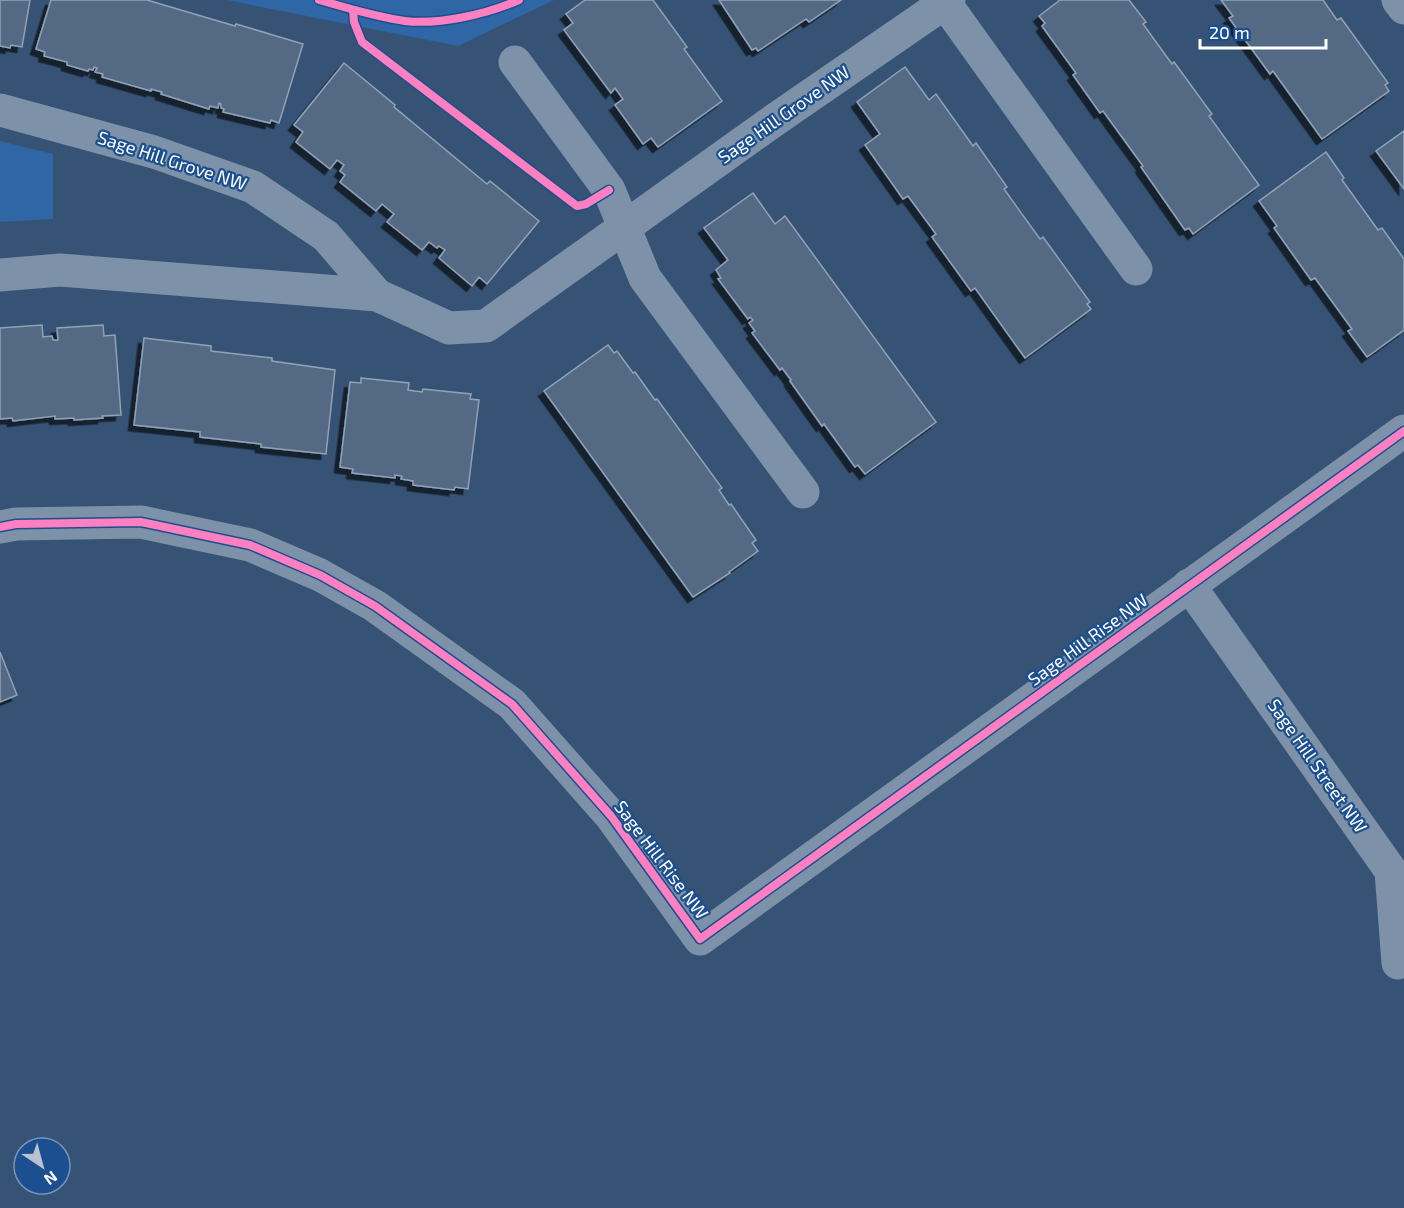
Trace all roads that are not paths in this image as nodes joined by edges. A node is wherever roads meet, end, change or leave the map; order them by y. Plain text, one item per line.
1 (1398, 0) edge
2 (947, 2) edge
3 (1404, 8) edge
4 (515, 62) dead end
5 (0, 110) edge
6 (624, 228) junction
7 (1136, 269) dead end
8 (0, 275) edge
9 (377, 295) junction
10 (1404, 431) edge
11 (803, 492) dead end
12 (0, 527) edge
13 (1189, 585) junction
14 (1398, 963) dead end

1 - 3 street
2 - 6 street, Sage Hill Grove NW
2 - 7 street, Sage Hill Grove NW
4 - 6 street
5 - 9 street, Sage Hill Grove NW
6 - 9 street, Sage Hill Grove NW
6 - 11 street
8 - 9 street, Sage Hill Grove NW
10 - 13 street, Sage Hill Rise NW
12 - 13 street, Sage Hill Rise NW
13 - 14 street, Sage Hill Street NW

